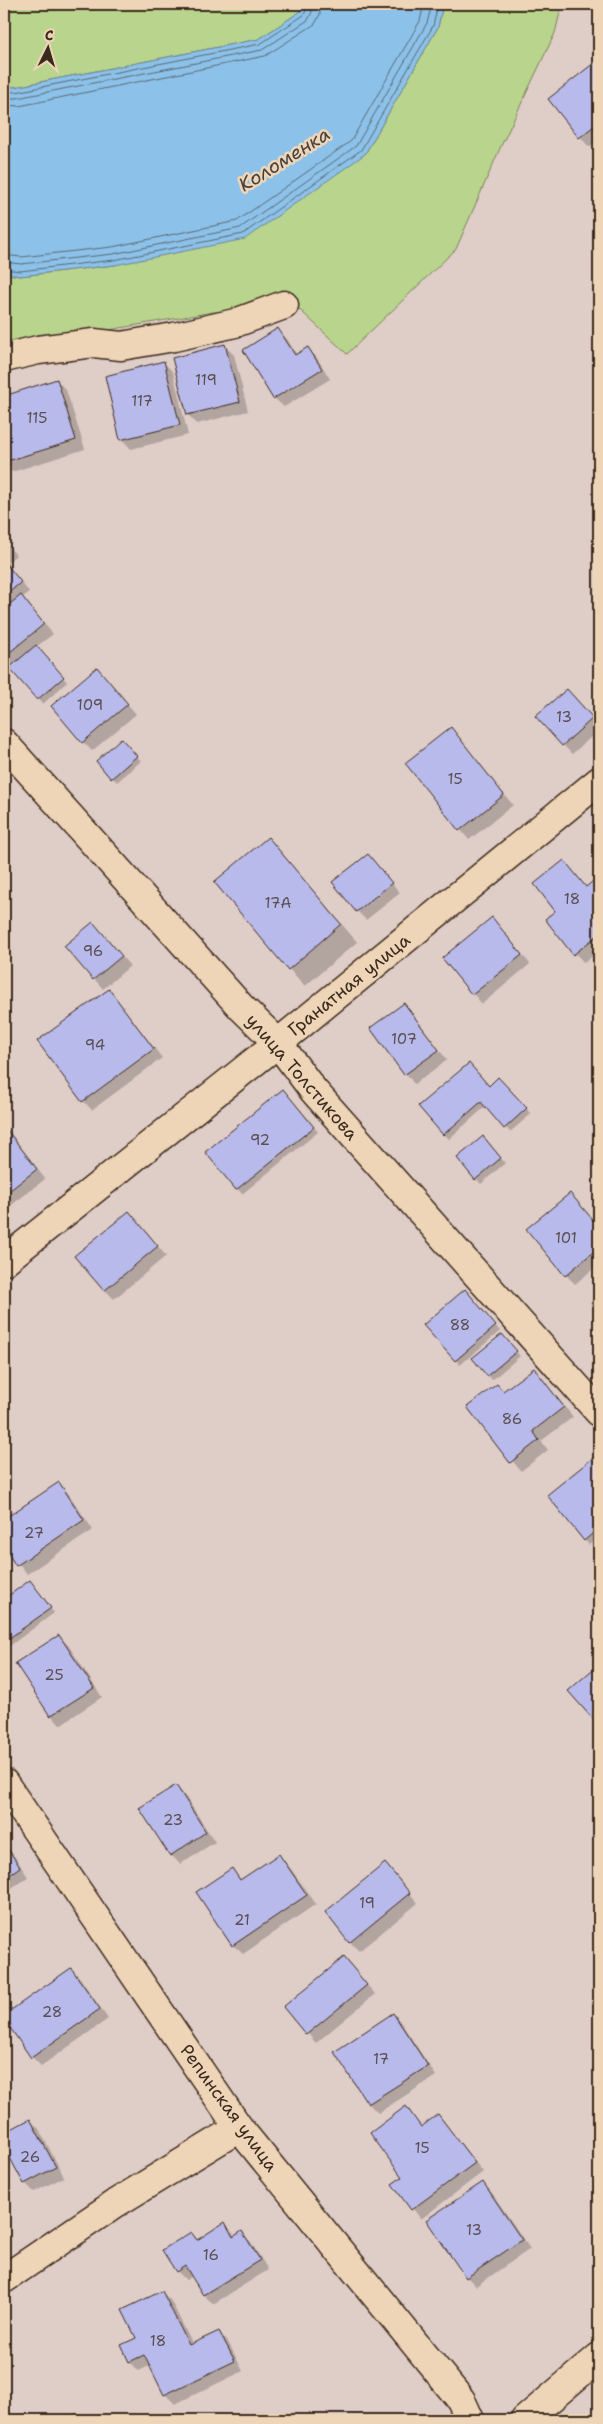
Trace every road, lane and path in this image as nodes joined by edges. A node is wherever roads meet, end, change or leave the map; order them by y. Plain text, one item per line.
1 (284, 305) dead end
2 (4, 358) edge
3 (4, 743) edge
4 (599, 781) edge
5 (278, 1043) junction
6 (4, 1261) edge
7 (599, 1412) edge
8 (4, 1783) edge
9 (239, 2128) junction
10 (4, 2279) edge
11 (599, 2357) edge
12 (470, 2420) edge
13 (525, 2420) edge

1 - 2 street
3 - 5 street, улица Толстикова
4 - 5 street, Гранатная улица
5 - 6 street, Гранатная улица
5 - 7 street, улица Толстикова
8 - 9 street, Репинская улица
9 - 10 street
9 - 12 street, Репинская улица
11 - 13 street

